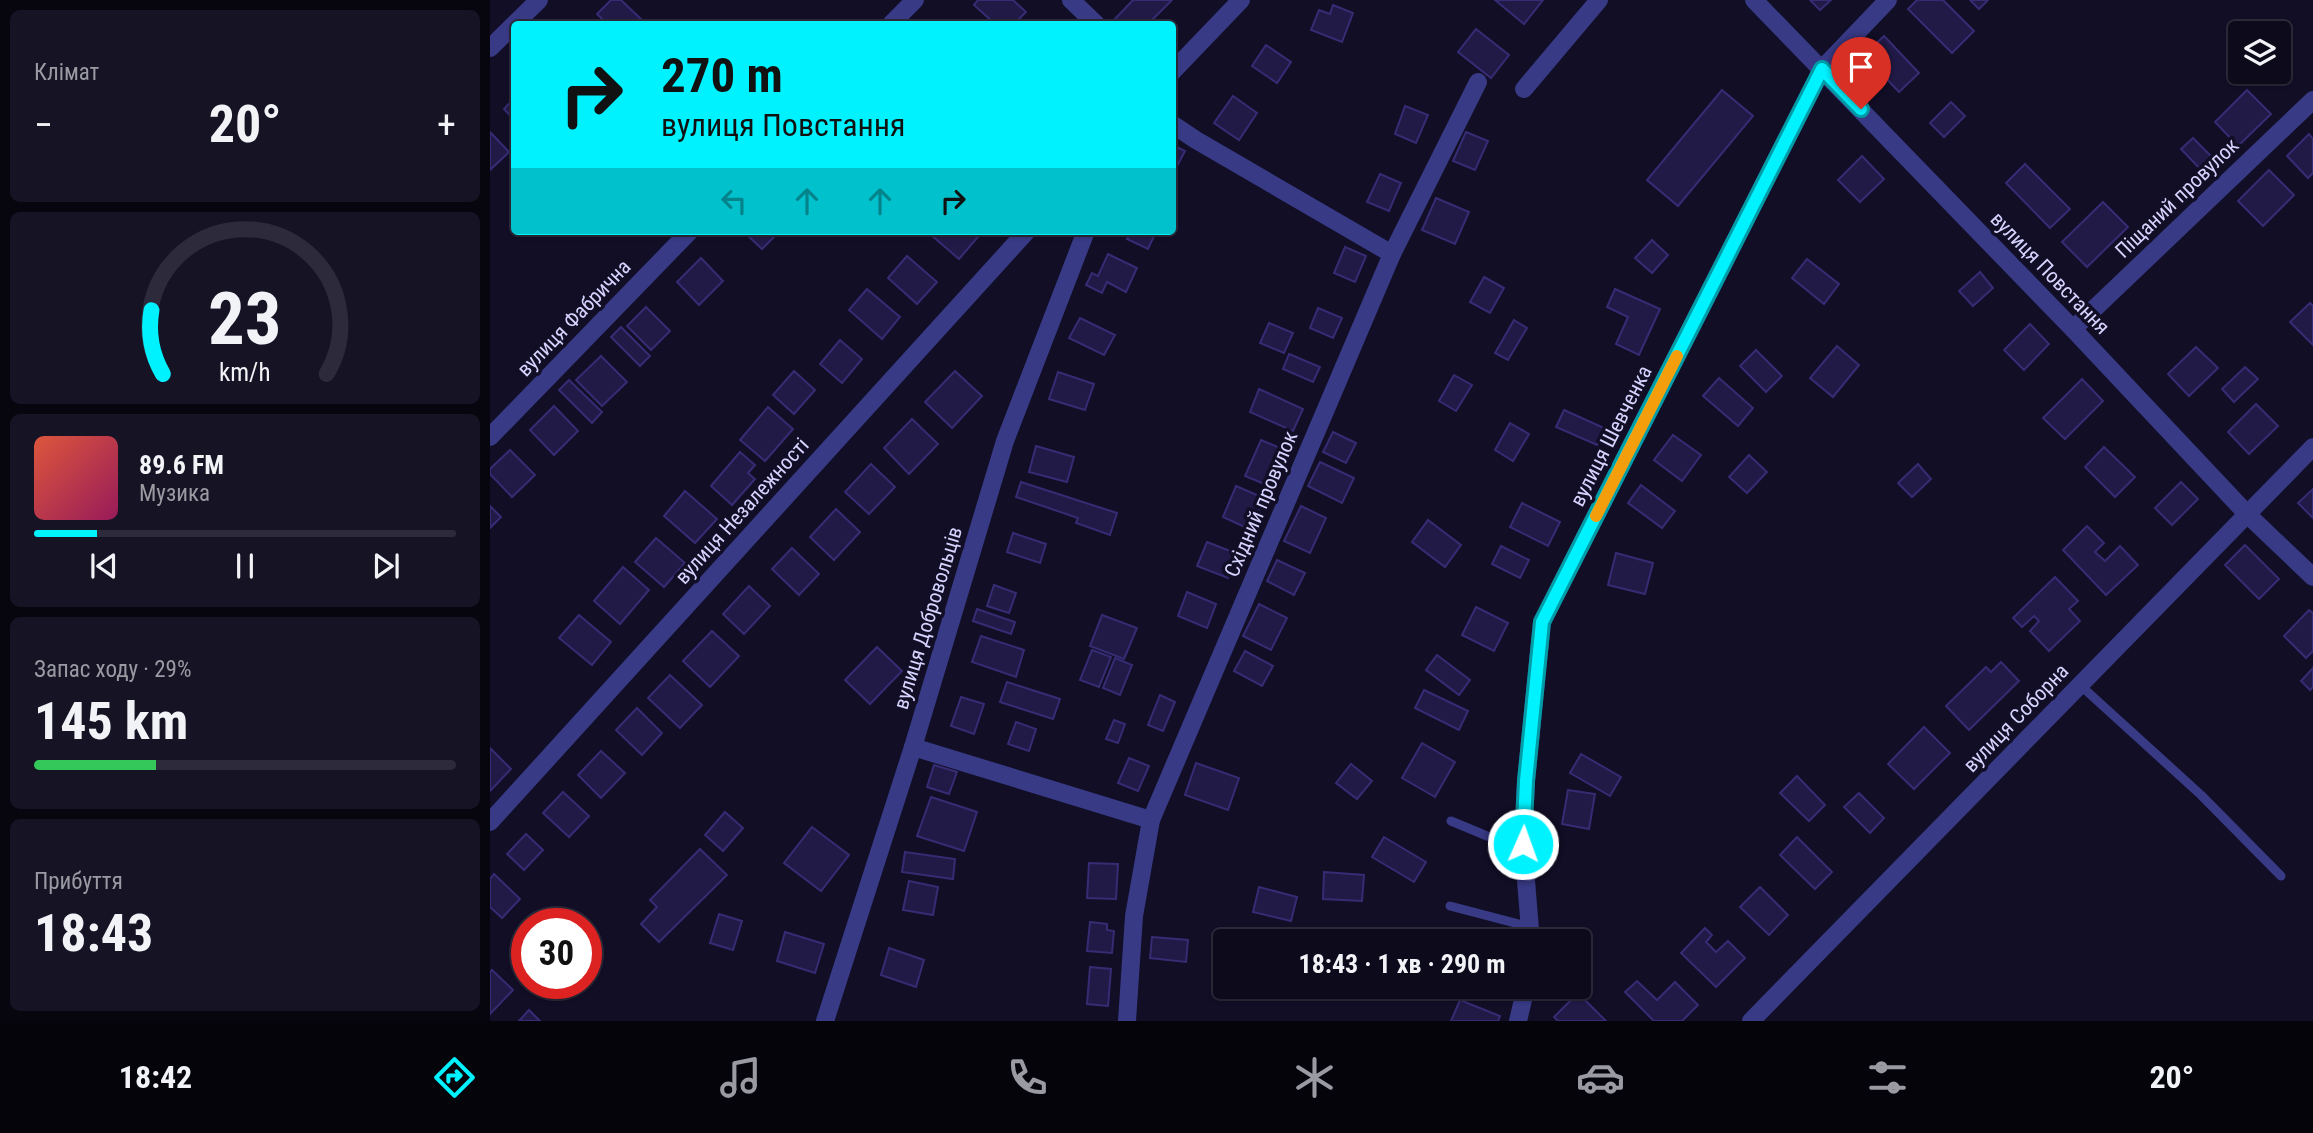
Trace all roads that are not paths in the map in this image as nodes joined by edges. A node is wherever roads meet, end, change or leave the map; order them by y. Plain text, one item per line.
1 (539, 0) edge
2 (915, 0) edge
3 (1071, 0) edge
4 (1241, 0) edge
5 (1599, 0) edge
6 (1754, 0) edge
7 (1888, 0) edge
8 (518, 21) edge
9 (894, 21) edge
10 (1093, 21) edge
11 (511, 27) edge
12 (490, 48) edge
13 (1176, 68) edge
14 (1822, 69) junction
15 (1478, 82) dead end
16 (1524, 89) dead end
17 (2313, 100) edge
18 (1176, 127) edge
19 (686, 235) edge
20 (1023, 235) edge
21 (1084, 235) edge
22 (1392, 254) junction
23 (2073, 329) junction
24 (490, 437) edge
25 (2313, 447) edge
26 (2248, 515) junction
27 (2313, 578) edge
28 (2080, 685) junction
29 (913, 747) junction
30 (1151, 820) junction
31 (1451, 821) dead end
32 (490, 822) edge
33 (1523, 844) junction
34 (2281, 876) dead end
35 (1450, 906) dead end
36 (1517, 929) edge
37 (1531, 929) edge
38 (1523, 999) edge
39 (825, 1021) edge
40 (1127, 1021) edge
41 (1518, 1021) edge
42 (1751, 1021) edge

1 - 8 street
2 - 9 street
3 - 10 street
4 - 13 street
5 - 16 street
6 - 14 street, вулиця Повстання
7 - 14 street, вулиця Шевченка
11 - 12 street
14 - 23 street, вулиця Повстання
14 - 33 street, вулиця Шевченка
15 - 22 street, Східний провулок
17 - 23 street, Піщаний провулок
18 - 22 street
19 - 24 street, вулиця Фабрична
20 - 32 street, вулиця Незалежності
21 - 29 street, вулиця Добровольців
22 - 30 street, Східний провулок
23 - 26 street, вулиця Повстання
25 - 26 street, вулиця Соборна
26 - 27 street, вулиця Повстання
26 - 28 street, вулиця Соборна
28 - 34 lane
28 - 42 street, вулиця Соборна
29 - 30 street
29 - 39 street, вулиця Добровольців
30 - 40 street, Східний провулок
31 - 33 lane
33 - 37 street, вулиця Шевченка
35 - 36 lane
38 - 41 street

